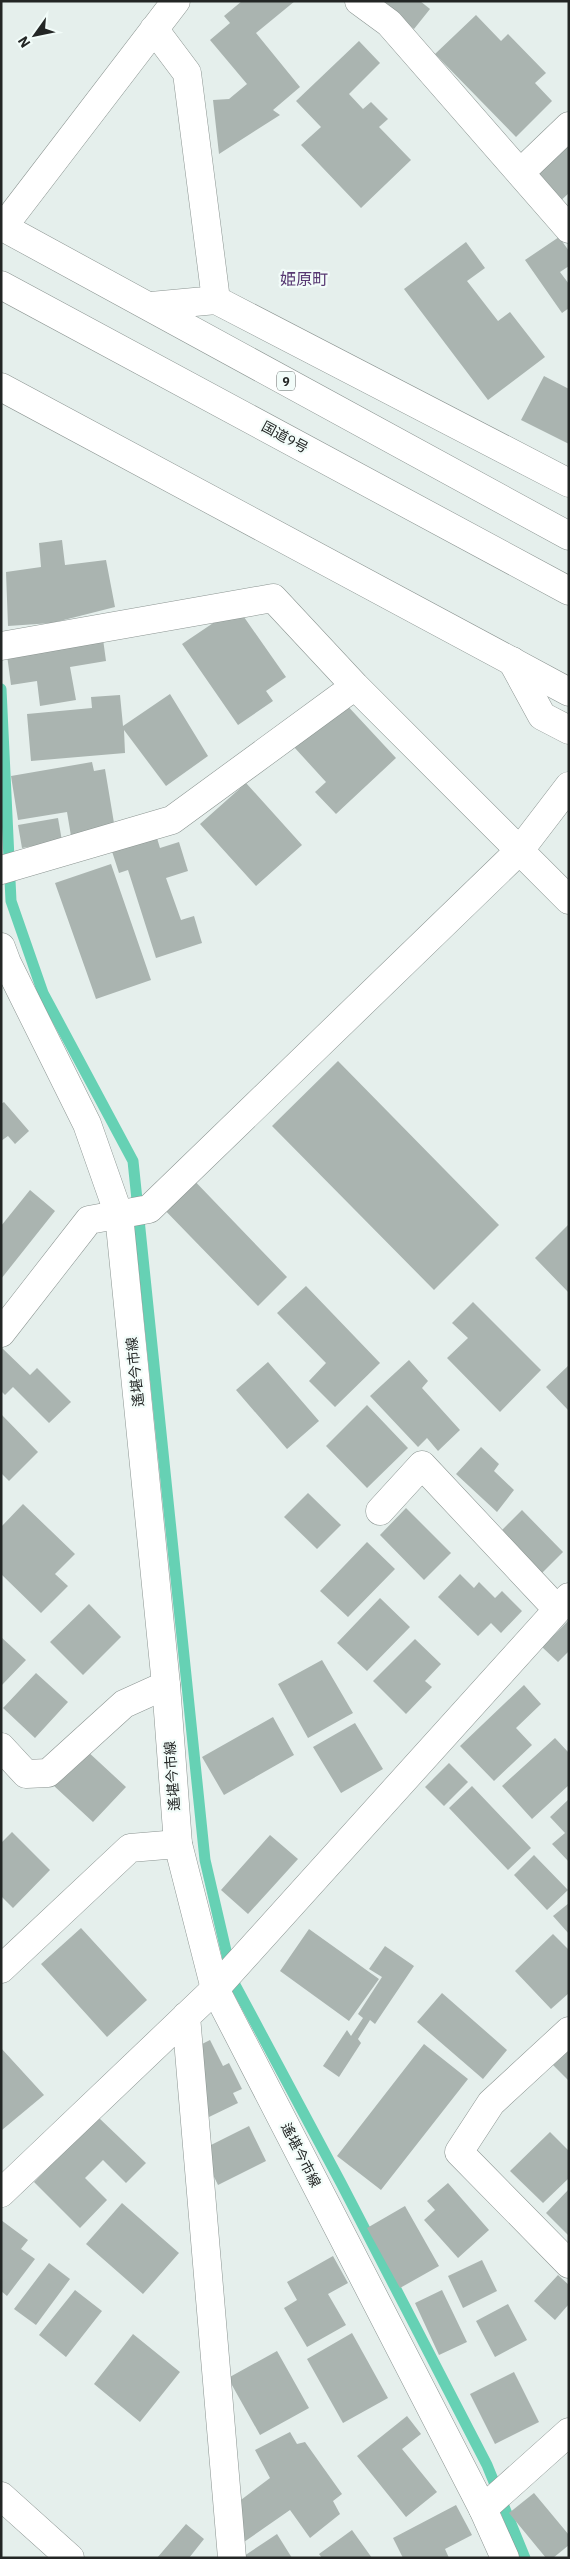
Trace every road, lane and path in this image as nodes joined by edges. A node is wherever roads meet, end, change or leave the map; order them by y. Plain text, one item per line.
1 (176, 1) edge
2 (359, 1) edge
3 (154, 29) junction
4 (569, 126) edge
5 (520, 173) junction
6 (2, 229) edge
7 (569, 229) edge
8 (1, 285) edge
9 (216, 300) junction
10 (151, 306) junction
11 (1, 387) edge
12 (569, 483) edge
13 (562, 528) edge
14 (569, 591) edge
15 (1, 646) edge
16 (512, 661) junction
17 (355, 686) junction
18 (569, 692) edge
19 (569, 730) edge
20 (569, 786) edge
21 (520, 850) junction
22 (1, 870) edge
23 (569, 900) edge
24 (1, 947) edge
25 (119, 1215) junction
26 (1, 1333) edge
27 (380, 1510) dead end
28 (563, 1603) edge
29 (166, 1685) junction
30 (1, 1748) edge
31 (178, 1844) junction
32 (1, 1969) edge
33 (215, 1989) junction
34 (186, 2016) junction
35 (569, 2031) edge
36 (1, 2193) edge
37 (569, 2264) edge
38 (569, 2432) edge
39 (1, 2496) edge
40 (483, 2509) junction
41 (70, 2558) edge
42 (232, 2558) edge
43 (505, 2558) edge

1 - 3 main road
2 - 5 main road
3 - 6 main road
3 - 9 main road
4 - 5 main road
5 - 7 main road
6 - 10 main road, 9
8 - 14 main road, 国道9号
9 - 10 main road
9 - 12 main road
10 - 13 main road, 9
11 - 16 main road
15 - 17 main road
16 - 18 main road
16 - 19 main road
17 - 21 main road
17 - 22 main road
20 - 21 main road
21 - 23 main road
21 - 25 main road
24 - 25 main road, 遙堪今市線
25 - 26 main road
25 - 29 main road, 遙堪今市線
27 - 28 main road
28 - 33 main road
29 - 30 main road
29 - 31 main road, 遙堪今市線
31 - 32 main road
31 - 33 main road, 遙堪今市線
33 - 34 main road
33 - 40 main road, 遙堪今市線
34 - 36 main road
34 - 42 main road
35 - 37 main road
38 - 40 main road
39 - 41 main road
40 - 43 main road, 遙堪今市線

